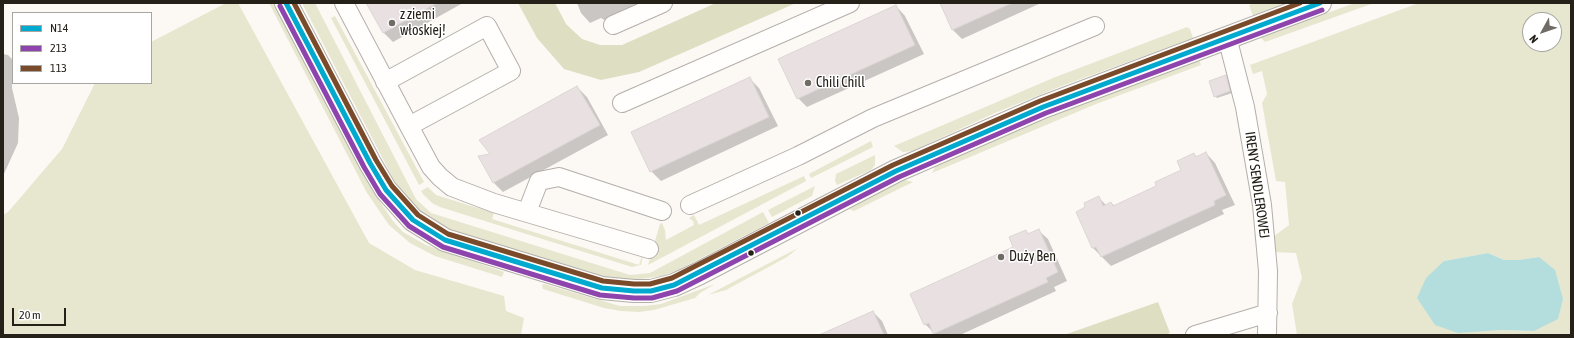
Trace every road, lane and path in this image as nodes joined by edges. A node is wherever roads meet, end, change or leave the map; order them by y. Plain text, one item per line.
1 (286, 3) edge
2 (344, 3) edge
3 (663, 3) edge
4 (850, 3) edge
5 (1320, 3) edge
6 (613, 25) dead end
7 (1096, 26) dead end
8 (1227, 37) junction
9 (385, 82) junction
10 (622, 103) dead end
11 (409, 126) junction
12 (690, 205) dead end
13 (662, 211) dead end
14 (527, 212) junction
15 (649, 249) dead end
16 (1268, 313) junction
17 (1195, 335) edge
18 (1267, 335) edge

1 - 8 street
2 - 9 street
3 - 6 street
4 - 10 street
5 - 8 street
7 - 12 street
8 - 16 street, IRENY SENDLEROWEJ
9 - 11 street
9 - 11 street
11 - 14 street
13 - 14 street
14 - 15 street
16 - 17 street
16 - 18 street, IRENY SENDLEROWEJ

